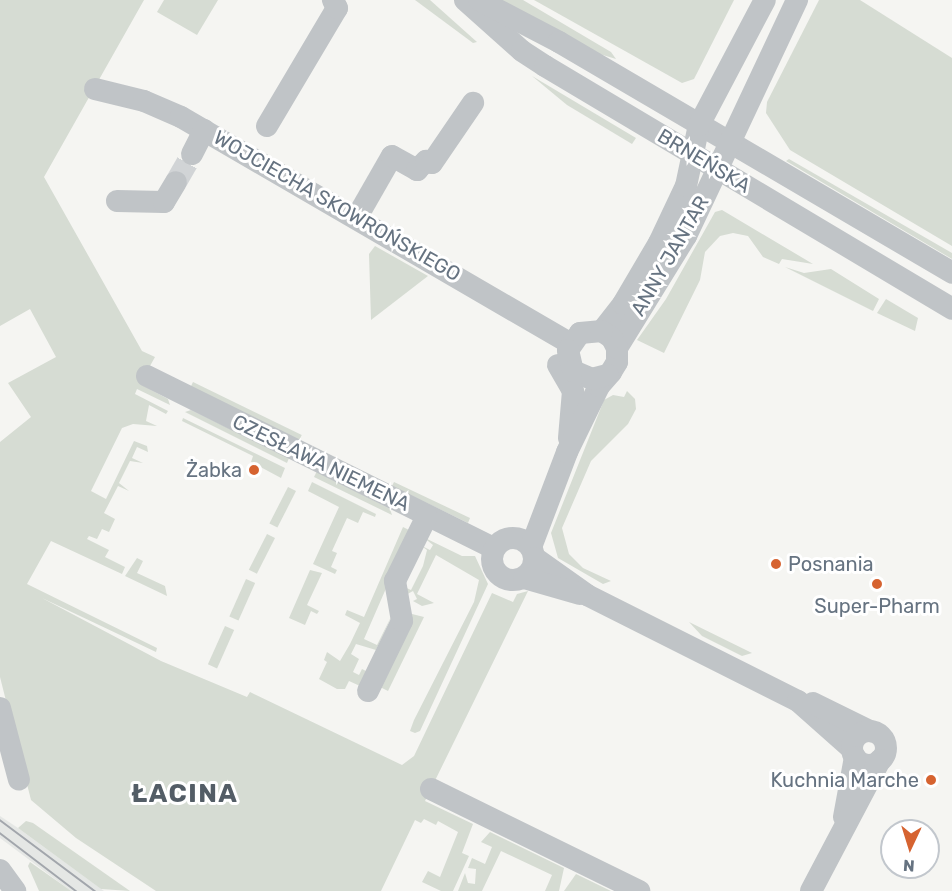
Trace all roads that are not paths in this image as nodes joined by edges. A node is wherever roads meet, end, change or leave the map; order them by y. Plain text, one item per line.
1 (333, 0) edge
2 (465, 0) edge
3 (479, 0) edge
4 (765, 0) edge
5 (797, 0) edge
6 (95, 89) dead end
7 (473, 103) dead end
8 (699, 125) junction
9 (267, 126) dead end
10 (204, 130) junction
11 (729, 142) junction
12 (192, 153) tunnel mouth
13 (693, 155) junction
14 (719, 171) junction
15 (176, 182) tunnel mouth
16 (117, 201) dead end
17 (357, 217) junction
18 (952, 273) edge
19 (623, 304) junction
20 (952, 309) edge
21 (602, 331) junction
22 (565, 339) junction
23 (617, 348) junction
24 (607, 375) junction
25 (147, 376) dead end
26 (567, 452) junction
27 (427, 516) junction
28 (527, 547) junction
29 (494, 548) junction
30 (524, 578) junction
31 (587, 595) junction
32 (368, 691) dead end
33 (798, 701) junction
34 (0, 708) edge
35 (870, 731) junction
36 (854, 753) junction
37 (880, 760) junction
38 (19, 780) dead end
39 (431, 789) dead end
40 (842, 826) junction
41 (0, 870) edge
42 (15, 891) edge
43 (639, 891) edge
44 (811, 891) edge

1 - 9 street
2 - 13 street, BRNEŃSKA
3 - 8 street, BRNEŃSKA
4 - 8 street, ANNY JANTAR
5 - 11 street, ANNY JANTAR
6 - 10 street, WOJCIECHA SKOWROŃSKIEGO
7 - 17 street
8 - 11 street, BRNEŃSKA
8 - 13 street, ANNY JANTAR
10 - 12 street
10 - 17 street, WOJCIECHA SKOWROŃSKIEGO
11 - 14 street, ANNY JANTAR
11 - 18 street, BRNEŃSKA
13 - 14 street, BRNEŃSKA
13 - 19 street, ANNY JANTAR
14 - 20 street, BRNEŃSKA
14 - 23 street, ANNY JANTAR
15 - 16 street
17 - 22 street, WOJCIECHA SKOWROŃSKIEGO
19 - 21 street, ANNY JANTAR
19 - 22 street, ANNY JANTAR
21 - 22 street
21 - 23 street
22 - 24 street
22 - 26 street, ANNY JANTAR
23 - 24 street, ANNY JANTAR
24 - 26 street, ANNY JANTAR
25 - 27 street, CZESŁAWA NIEMENA
26 - 28 street, ANNY JANTAR
27 - 29 street, CZESŁAWA NIEMENA
27 - 32 street
28 - 29 street
28 - 30 street, ANNY JANTAR
28 - 31 street
29 - 30 street
30 - 31 street
31 - 33 street
33 - 35 street
33 - 36 street
34 - 38 street
35 - 36 street
35 - 37 street
36 - 37 street
36 - 40 street
37 - 40 street
39 - 43 street
40 - 44 street
41 - 42 street

